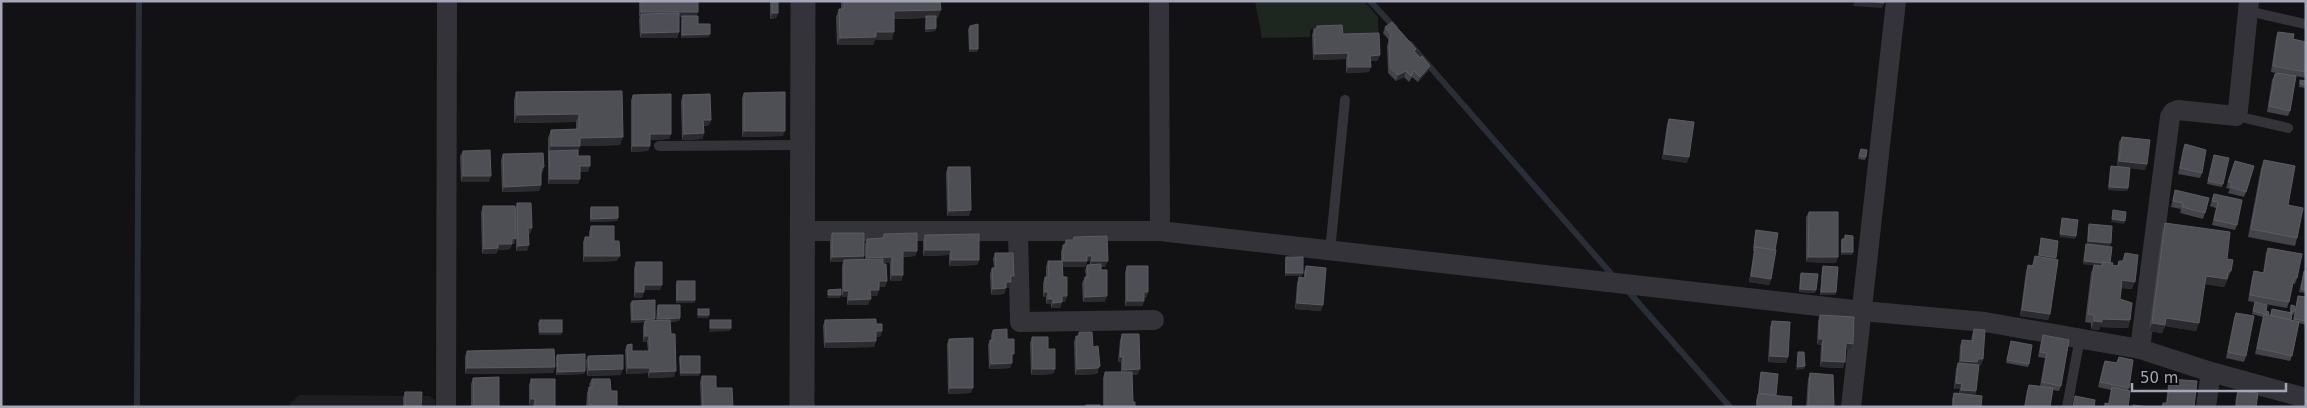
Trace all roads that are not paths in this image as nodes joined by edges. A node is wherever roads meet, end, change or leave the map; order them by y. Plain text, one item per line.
1 (447, 1) edge
2 (803, 1) edge
3 (1159, 1) edge
4 (1896, 1) edge
5 (2249, 6) edge
6 (2305, 24) edge
7 (1345, 100) dead end
8 (2236, 116) junction
9 (2288, 128) dead end
10 (802, 145) junction
11 (658, 146) dead end
12 (802, 231) junction
13 (1018, 231) junction
14 (1160, 232) junction
15 (1330, 251) junction
16 (1862, 311) junction
17 (1154, 320) dead end
18 (2080, 338) junction
19 (2140, 349) junction
20 (2211, 372) junction
21 (2306, 398) edge
22 (446, 407) edge
23 (802, 407) edge
24 (1851, 407) edge
25 (2067, 407) edge
26 (2206, 407) edge

1 - 22 street
2 - 10 street
3 - 14 street
4 - 16 street
5 - 6 lane
5 - 8 street
7 - 15 lane
8 - 9 lane
8 - 19 street
10 - 11 lane
10 - 12 street
12 - 13 street
12 - 23 street
13 - 14 street
13 - 17 street
14 - 15 street
15 - 16 street
16 - 18 street
16 - 24 street
18 - 19 street
18 - 25 lane
19 - 20 street
20 - 21 street
20 - 26 street

